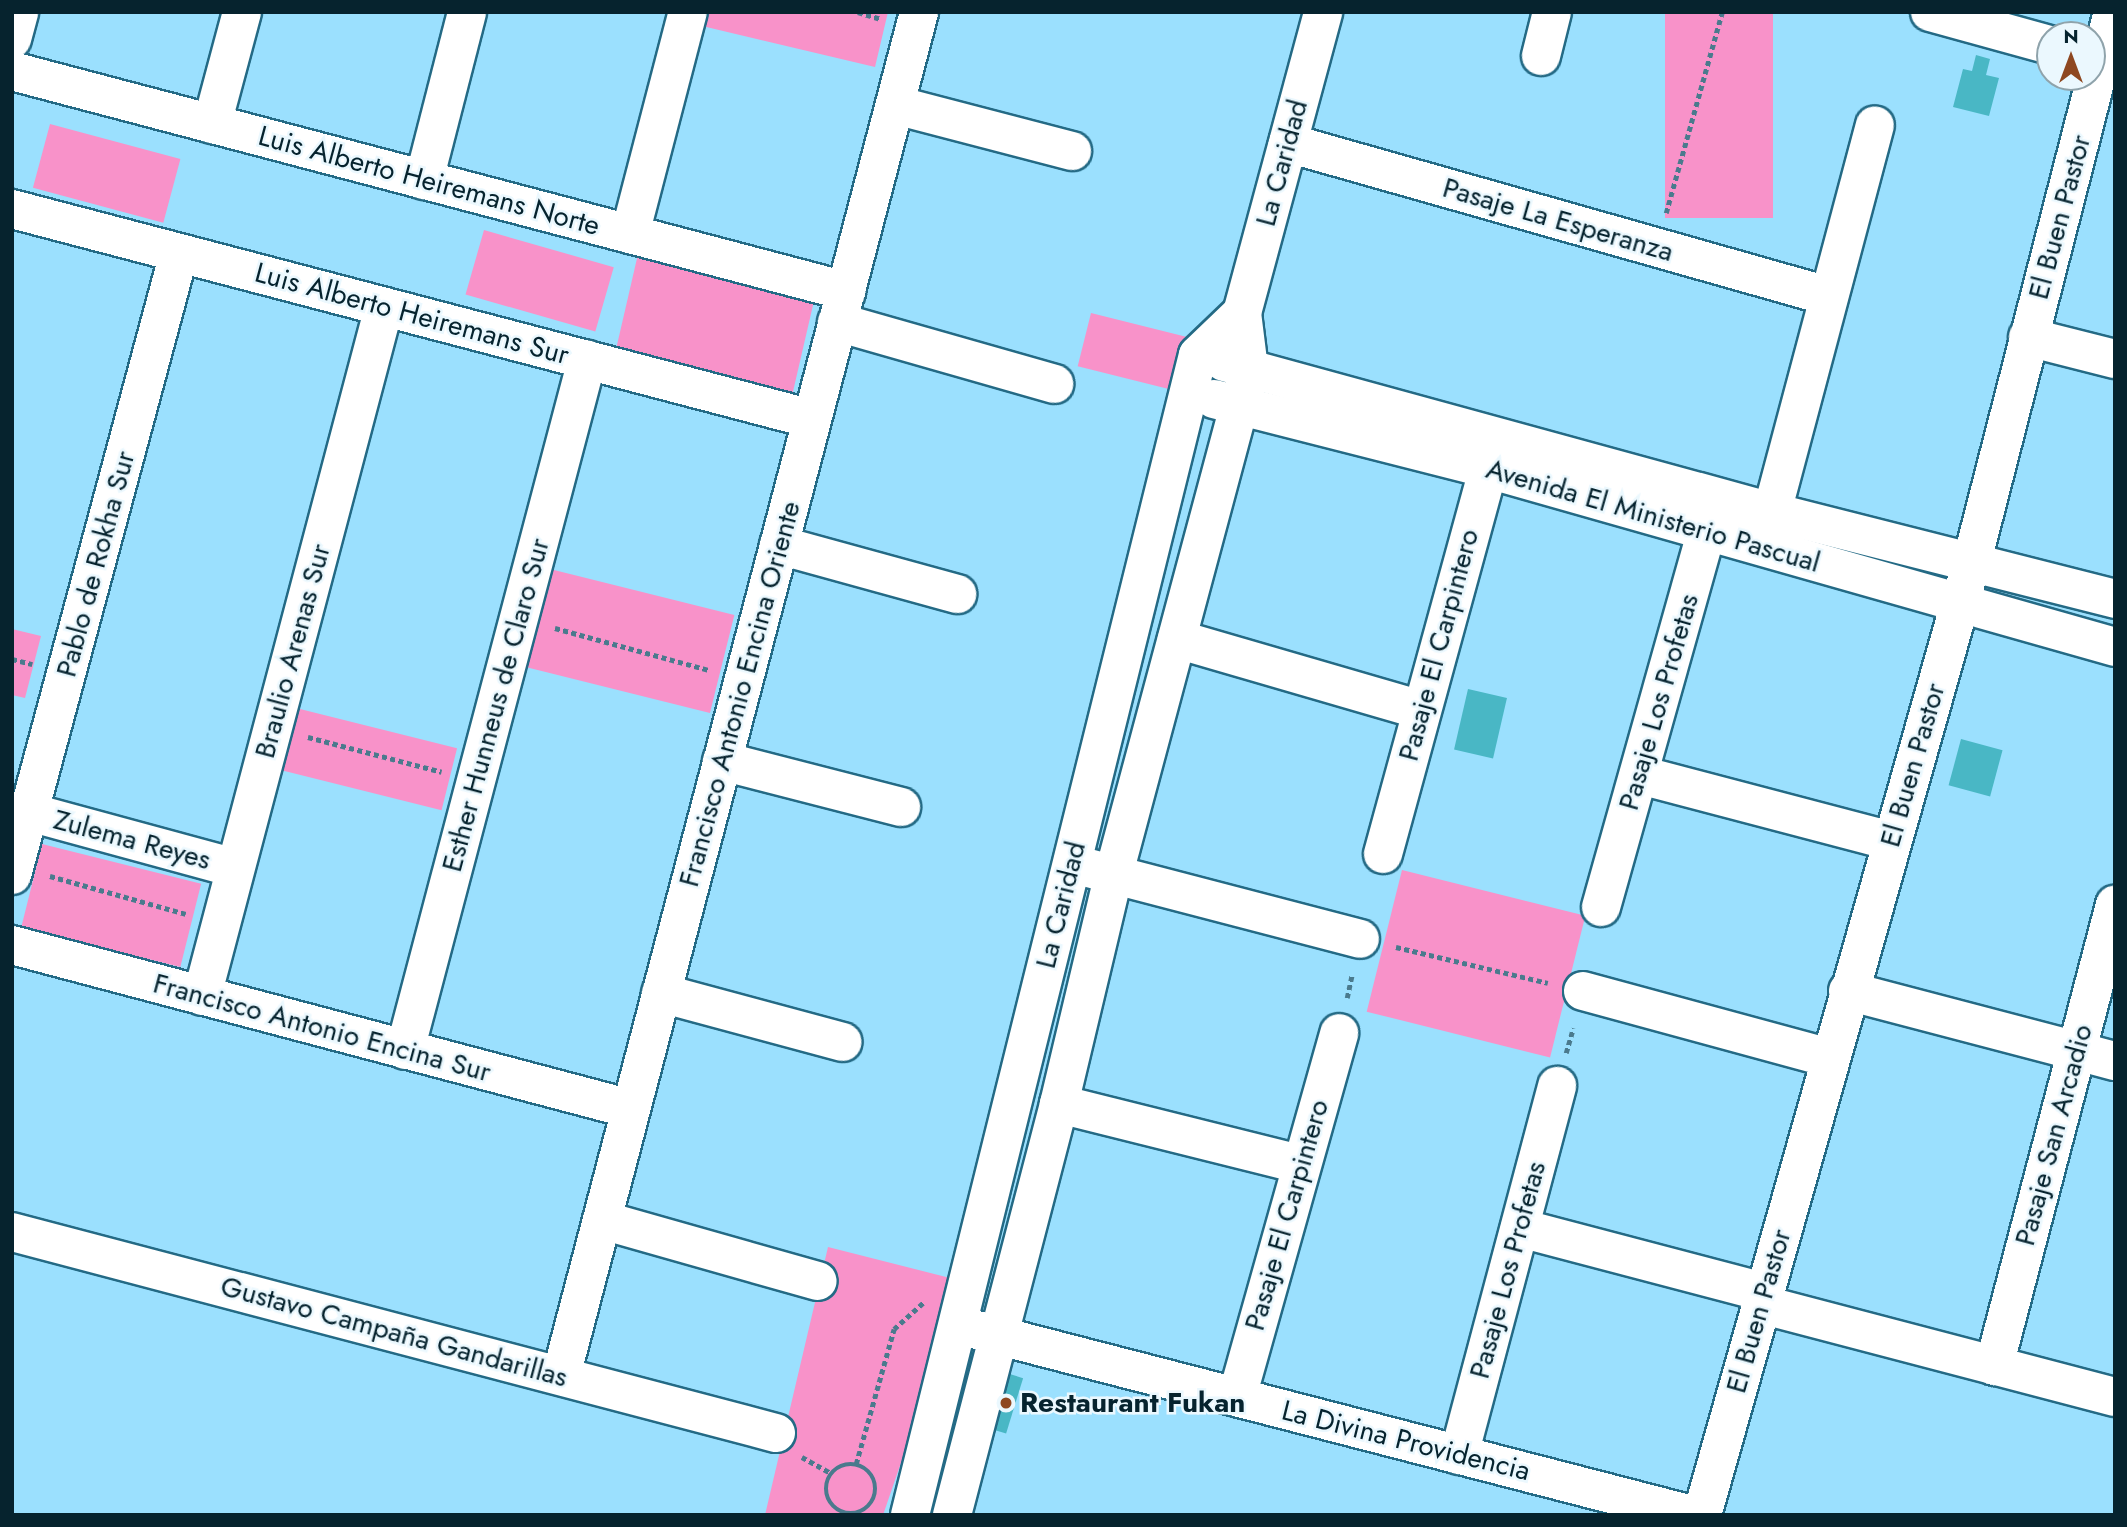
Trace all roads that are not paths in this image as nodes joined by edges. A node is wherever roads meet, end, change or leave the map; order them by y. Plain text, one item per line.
1 (19, 12) edge
2 (242, 12) edge
3 (467, 12) edge
4 (688, 12) edge
5 (919, 12) edge
6 (1323, 12) edge
7 (1552, 12) edge
8 (1930, 12) edge
9 (2113, 12) edge
10 (2106, 31) edge
11 (12, 39) edge
12 (2036, 41) edge
13 (1541, 56) dead end
14 (12, 71) edge
15 (2088, 91) edge
16 (895, 104) junction
17 (212, 124) junction
18 (1875, 125) dead end
19 (1288, 143) junction
20 (1072, 151) dead end
21 (424, 180) junction
22 (12, 209) edge
23 (630, 234) junction
24 (179, 253) junction
25 (1828, 296) junction
26 (384, 307) junction
27 (842, 307) junction
28 (1242, 313) junction
29 (2028, 337) junction
30 (1198, 355) junction
31 (2115, 359) edge
32 (587, 360) junction
33 (1249, 369) junction
34 (1054, 384) dead end
35 (1189, 392) junction
36 (1238, 405) junction
37 (812, 419) junction
38 (1492, 453) junction
39 (1772, 512) junction
40 (1712, 514) junction
41 (779, 545) junction
42 (1972, 561) junction
43 (1146, 566) junction
44 (1193, 580) junction
45 (957, 594) dead end
46 (2115, 599) edge
47 (1959, 604) junction
48 (1177, 639) junction
49 (2115, 646) edge
50 (1422, 709) junction
51 (722, 761) junction
52 (1640, 775) junction
53 (901, 807) dead end
54 (29, 812) junction
55 (1891, 841) junction
56 (1382, 854) dead end
57 (1071, 864) junction
58 (235, 868) junction
59 (13, 870) edge
60 (1114, 873) junction
61 (2115, 905) edge
62 (1601, 907) dead end
63 (1360, 939) road end
64 (12, 946) edge
65 (1583, 991) road end
66 (1848, 991) junction
67 (661, 993) junction
68 (202, 996) junction
69 (1339, 1032) dead end
70 (843, 1042) dead end
71 (405, 1050) junction
72 (2076, 1051) junction
73 (1830, 1058) junction
74 (2115, 1061) edge
75 (1557, 1086) dead end
76 (1059, 1104) junction
77 (631, 1110) junction
78 (1300, 1164) junction
79 (601, 1220) junction
80 (1520, 1228) junction
81 (12, 1232) edge
82 (818, 1281) dead end
83 (1762, 1298) junction
84 (962, 1308) junction
85 (998, 1335) junction
86 (1994, 1366) junction
87 (561, 1376) junction
88 (1237, 1397) junction
89 (2115, 1397) edge
90 (776, 1433) dead end
91 (1459, 1455) junction
92 (910, 1515) edge
93 (952, 1515) edge
94 (1692, 1515) edge
95 (1702, 1515) edge

1 - 11 street
2 - 17 street
3 - 21 street
4 - 23 street
5 - 16 street, Francisco Antonio Encina Oriente
6 - 19 street, La Caridad
7 - 13 street
8 - 12 street
9 - 10 street, El Buen Pastor
14 - 17 street, Luis Alberto Heiremans Norte
15 - 29 street, El Buen Pastor
16 - 20 street
16 - 27 street, Francisco Antonio Encina Oriente
17 - 21 street, Luis Alberto Heiremans Norte
18 - 25 street
19 - 25 street, Pasaje La Esperanza
19 - 28 street, La Caridad
21 - 23 street, Luis Alberto Heiremans Norte
22 - 24 street, Luis Alberto Heiremans Sur
23 - 27 street, Luis Alberto Heiremans Norte
24 - 26 street, Luis Alberto Heiremans Sur
24 - 54 street, Pablo de Rokha Sur
25 - 39 street
26 - 32 street, Luis Alberto Heiremans Sur
26 - 58 street, Braulio Arenas Sur
27 - 34 street, Luis Alberto Heiremans Norte
27 - 37 street, Francisco Antonio Encina Oriente
28 - 30 street
28 - 33 street, La Caridad
29 - 31 street
29 - 42 street, El Buen Pastor
30 - 33 street, Avenida El Ministerio Pascual
30 - 35 street, La Caridad
32 - 37 street, Luis Alberto Heiremans Sur
32 - 71 street, Esther Hunneus de Claro Sur
33 - 36 street, La Caridad
33 - 38 street, Avenida El Ministerio Pascual
35 - 36 street, Avenida El Ministerio Pascual
35 - 43 street, La Caridad
36 - 38 street, Avenida El Ministerio Pascual
36 - 44 street, La Caridad
37 - 41 street, Francisco Antonio Encina Oriente
38 - 40 street, Avenida El Ministerio Pascual
38 - 50 street, Pasaje El Carpintero
39 - 40 street, Avenida El Ministerio Pascual
39 - 42 street, Avenida El Ministerio Pascual
40 - 47 street, Avenida El Ministerio Pascual
40 - 52 street, Pasaje Los Profetas
41 - 45 street
41 - 51 street, Francisco Antonio Encina Oriente
42 - 46 street, Avenida El Ministerio Pascual
42 - 47 street, El Buen Pastor
43 - 44 street
43 - 57 street, La Caridad
44 - 48 street, La Caridad
47 - 49 street, Avenida El Ministerio Pascual
47 - 55 street, El Buen Pastor
48 - 50 street
48 - 60 street, La Caridad
50 - 56 street, Pasaje El Carpintero
51 - 53 street
51 - 67 street, Francisco Antonio Encina Oriente
52 - 55 street
52 - 62 street, Pasaje Los Profetas
54 - 58 street, Zulema Reyes
54 - 59 street, Pablo de Rokha Sur
55 - 66 street, El Buen Pastor
57 - 60 street
57 - 84 street, La Caridad
58 - 68 street, Braulio Arenas Sur
60 - 63 street
60 - 76 street, La Caridad
61 - 72 street, Pasaje San Arcadio
64 - 68 street, Francisco Antonio Encina Sur
65 - 73 street
66 - 72 street
66 - 73 street, El Buen Pastor
67 - 70 street
67 - 77 street, Francisco Antonio Encina Oriente
68 - 71 street, Francisco Antonio Encina Sur
69 - 78 street, Pasaje El Carpintero
71 - 77 street, Francisco Antonio Encina Sur
72 - 74 street
72 - 86 street, Pasaje San Arcadio
73 - 83 street, El Buen Pastor
75 - 80 street, Pasaje Los Profetas
76 - 78 street
76 - 85 street, La Caridad
77 - 79 street, Francisco Antonio Encina Oriente
78 - 88 street, Pasaje El Carpintero
79 - 82 street
79 - 87 street, Francisco Antonio Encina Oriente
80 - 83 street
80 - 91 street, Pasaje Los Profetas
81 - 87 street, Gustavo Campaña Gandarillas
83 - 86 street
83 - 95 street, El Buen Pastor
84 - 85 street, La Divina Providencia
84 - 92 street, La Caridad
85 - 88 street, La Divina Providencia
85 - 93 street, La Caridad
86 - 89 street
87 - 90 street, Gustavo Campaña Gandarillas
88 - 91 street, La Divina Providencia
91 - 94 street, La Divina Providencia

